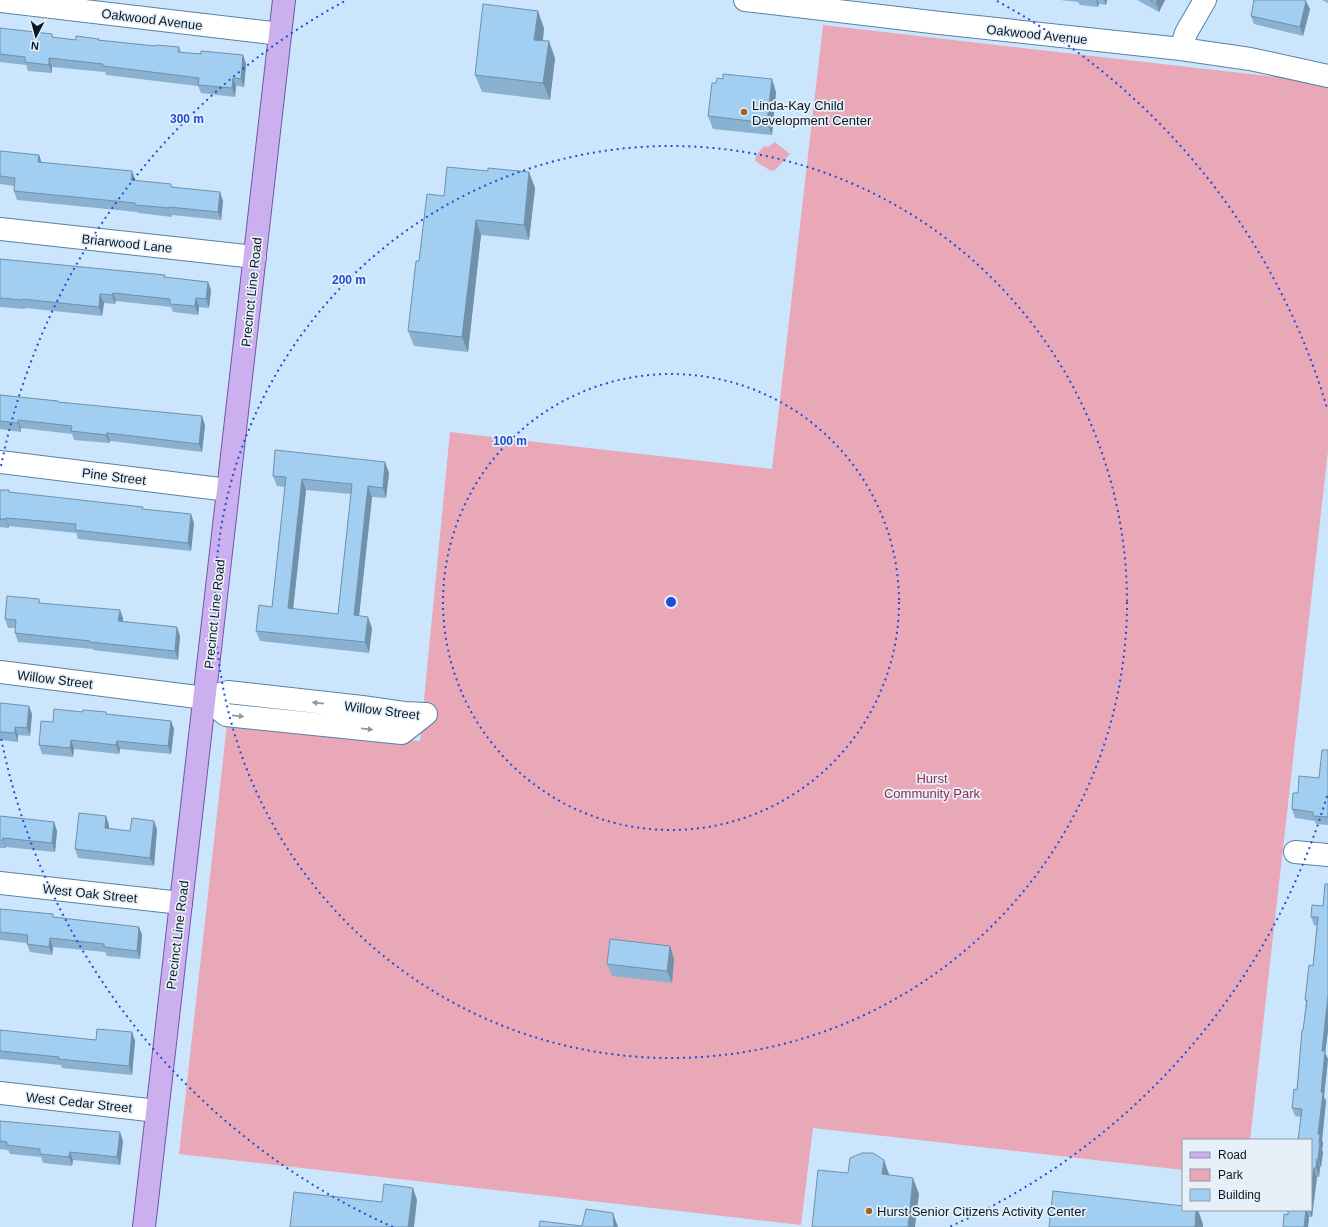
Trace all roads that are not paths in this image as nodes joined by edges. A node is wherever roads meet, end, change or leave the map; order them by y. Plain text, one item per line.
1 (284, 0) edge
2 (745, 0) edge
3 (1205, 0) edge
4 (0, 1) edge
5 (280, 34) junction
6 (1181, 49) junction
7 (1328, 76) edge
8 (0, 229) edge
9 (254, 257) junction
10 (0, 462) edge
11 (228, 490) junction
12 (0, 672) edge
13 (204, 698) junction
14 (1295, 852) dead end
15 (1328, 855) edge
16 (0, 883) edge
17 (181, 903) junction
18 (0, 1093) edge
19 (157, 1111) junction
20 (144, 1227) edge

1 - 5 main road, Precinct Line Road
2 - 6 street, Oakwood Avenue
3 - 6 street
4 - 5 street, Oakwood Avenue
5 - 9 main road, Precinct Line Road
6 - 7 street, Oakwood Avenue
8 - 9 street, Briarwood Lane
9 - 11 main road, Precinct Line Road
10 - 11 street, Pine Street
11 - 13 main road, Precinct Line Road
12 - 13 street, Willow Street
13 -> 13 street, Willow Street
13 - 17 main road, Precinct Line Road
14 - 15 street
16 - 17 street, West Oak Street
17 - 19 main road, Precinct Line Road
18 - 19 street, West Cedar Street
19 - 20 main road, Precinct Line Road

